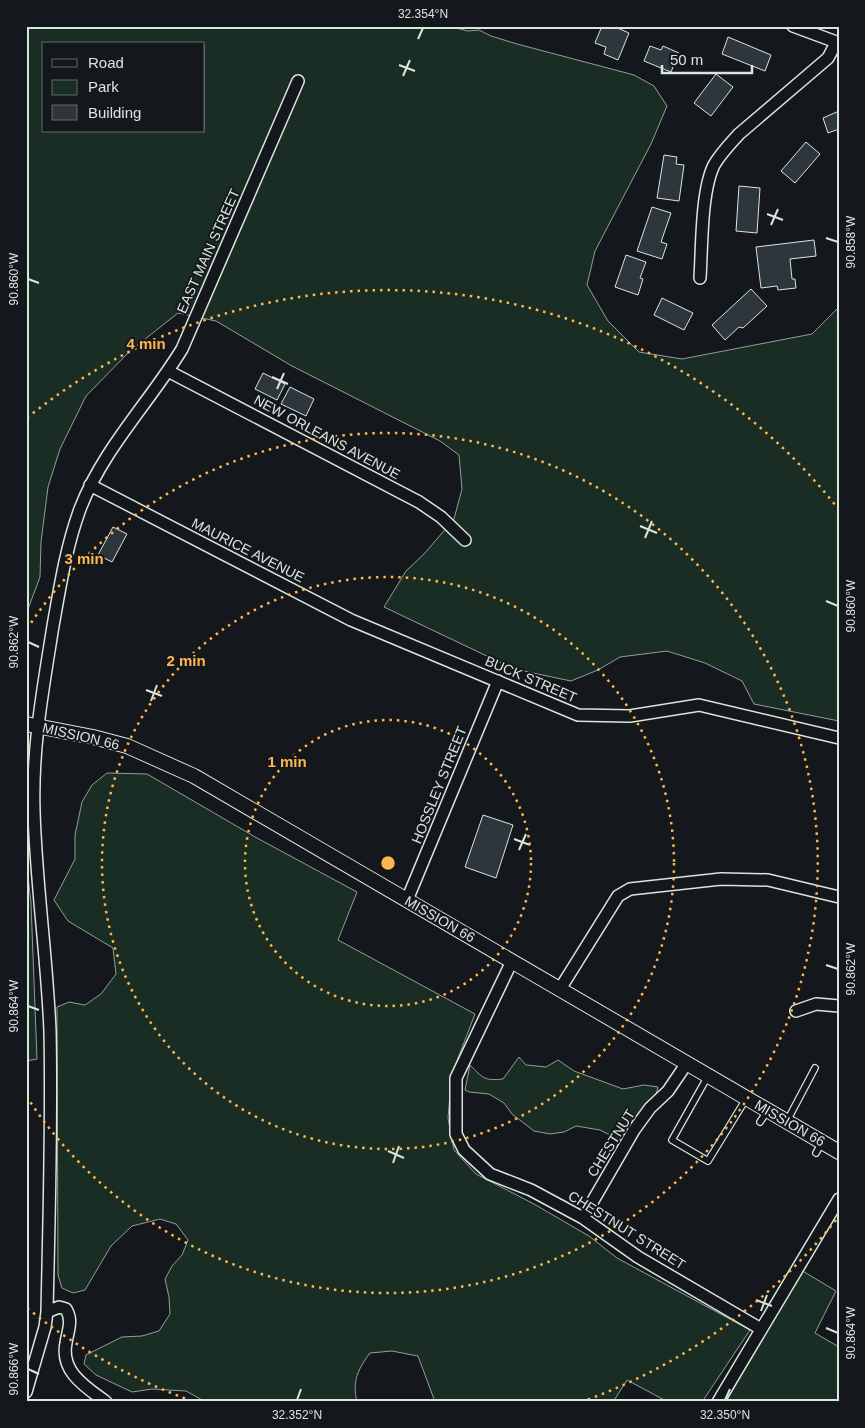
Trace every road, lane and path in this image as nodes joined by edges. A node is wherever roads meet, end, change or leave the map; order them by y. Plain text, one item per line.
1 (793, 26) edge
2 (838, 43) edge
3 (298, 81) dead end
4 (700, 278) dead end
5 (168, 370) junction
6 (90, 486) junction
7 (465, 540) dead end
8 (393, 638) joint
9 (498, 681) junction
10 (32, 725) edge
11 (839, 738) edge
12 (839, 897) edge
13 (407, 900) junction
14 (512, 961) junction
15 (560, 989) junction
16 (839, 1006) edge
17 (796, 1011) dead end
18 (687, 1063) junction
19 (815, 1068) dead end
20 (708, 1076) junction
21 (746, 1098) junction
22 (768, 1110) junction
23 (787, 1121) junction
24 (760, 1122) dead end
25 (839, 1152) edge
26 (839, 1199) edge
27 (583, 1218) junction
28 (47, 1312) junction
29 (761, 1329) junction
30 (26, 1392) edge
31 (106, 1402) edge
32 (718, 1402) edge

1 - 2 street
2 - 4 street
3 - 5 street, EAST MAIN STREET
5 - 6 street, EAST MAIN STREET
5 - 7 street, NEW ORLEANS AVENUE
6 - 8 street, MAURICE AVENUE
6 - 10 street, EAST MAIN STREET
8 - 9 street, BUCK STREET
9 - 11 street, BUCK STREET
9 - 13 street, HOSSLEY STREET
10 - 13 street, MISSION 66
10 - 28 street, EAST MAIN STREET
12 - 15 street
13 - 14 street, MISSION 66
14 - 15 street, MISSION 66
14 - 27 street, CHESTNUT STREET
15 - 18 street, MISSION 66
16 - 17 street
18 - 20 street, MISSION 66
18 - 27 street, CHESTNUT
19 - 23 lane
20 - 21 street, MISSION 66
20 - 21 lane
21 - 22 street, MISSION 66
22 - 23 street, MISSION 66
22 - 24 lane
23 - 25 street, MISSION 66
26 - 29 street
27 - 29 street, CHESTNUT STREET
28 - 30 street, EAST MAIN STREET
28 - 31 street
29 - 32 street

